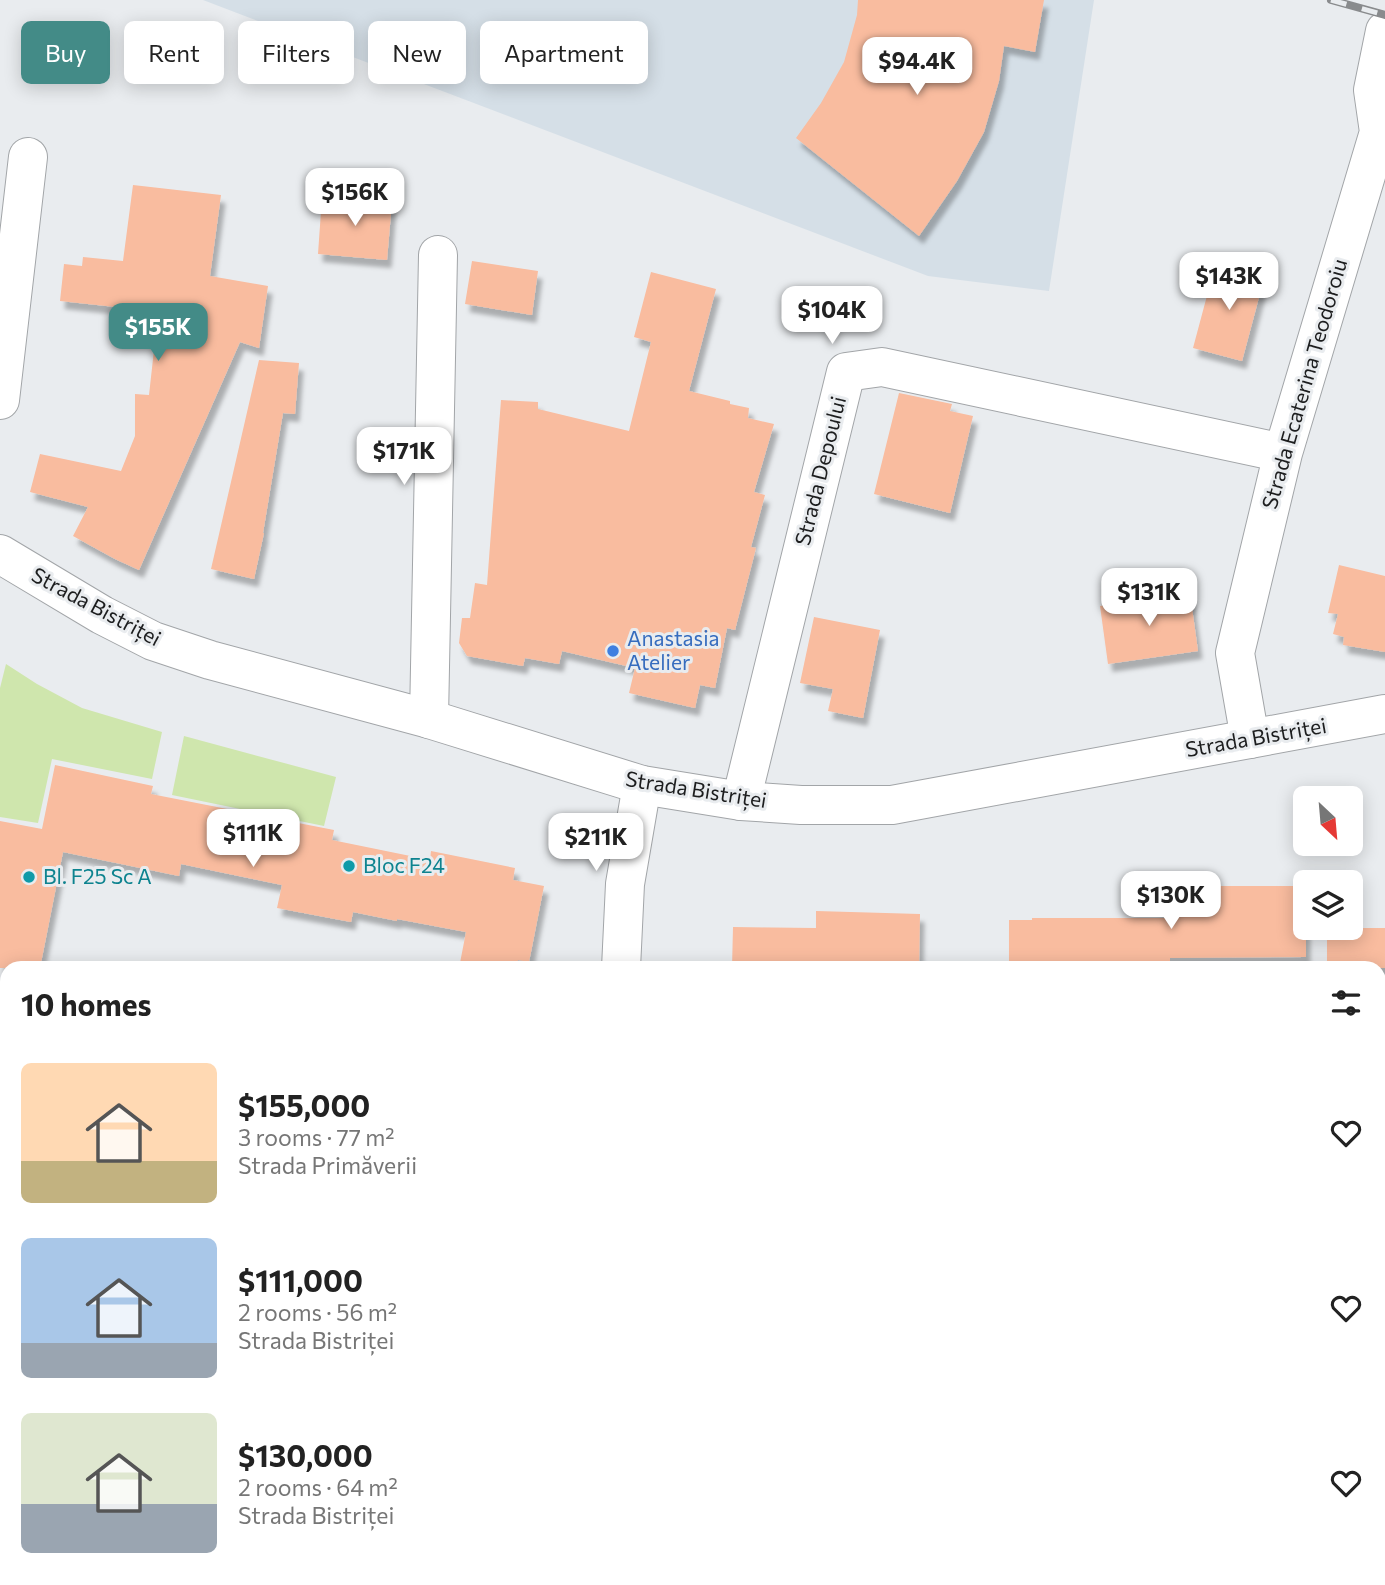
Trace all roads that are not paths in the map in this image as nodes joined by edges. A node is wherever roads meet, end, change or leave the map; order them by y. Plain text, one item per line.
1 (1385, 31) edge
2 (1382, 132) edge
3 (28, 157) dead end
4 (438, 255) dead end
5 (0, 400) edge
6 (1283, 453) junction
7 (0, 554) edge
8 (1385, 714) edge
9 (429, 719) junction
10 (1250, 739) junction
11 (642, 785) junction
12 (741, 801) junction
13 (621, 961) edge

1 - 2 street, Strada Ecaterina Teodoroiu
2 - 6 street, Strada Ecaterina Teodoroiu
3 - 5 street
4 - 9 street
6 - 10 street, Strada Ecaterina Teodoroiu
6 - 12 street, Strada Depoului
7 - 9 street, Strada Bistriței
8 - 10 street, Strada Bistriței
9 - 11 street, Strada Bistriței
10 - 12 street, Strada Bistriței
11 - 12 street, Strada Bistriței
11 - 13 street

